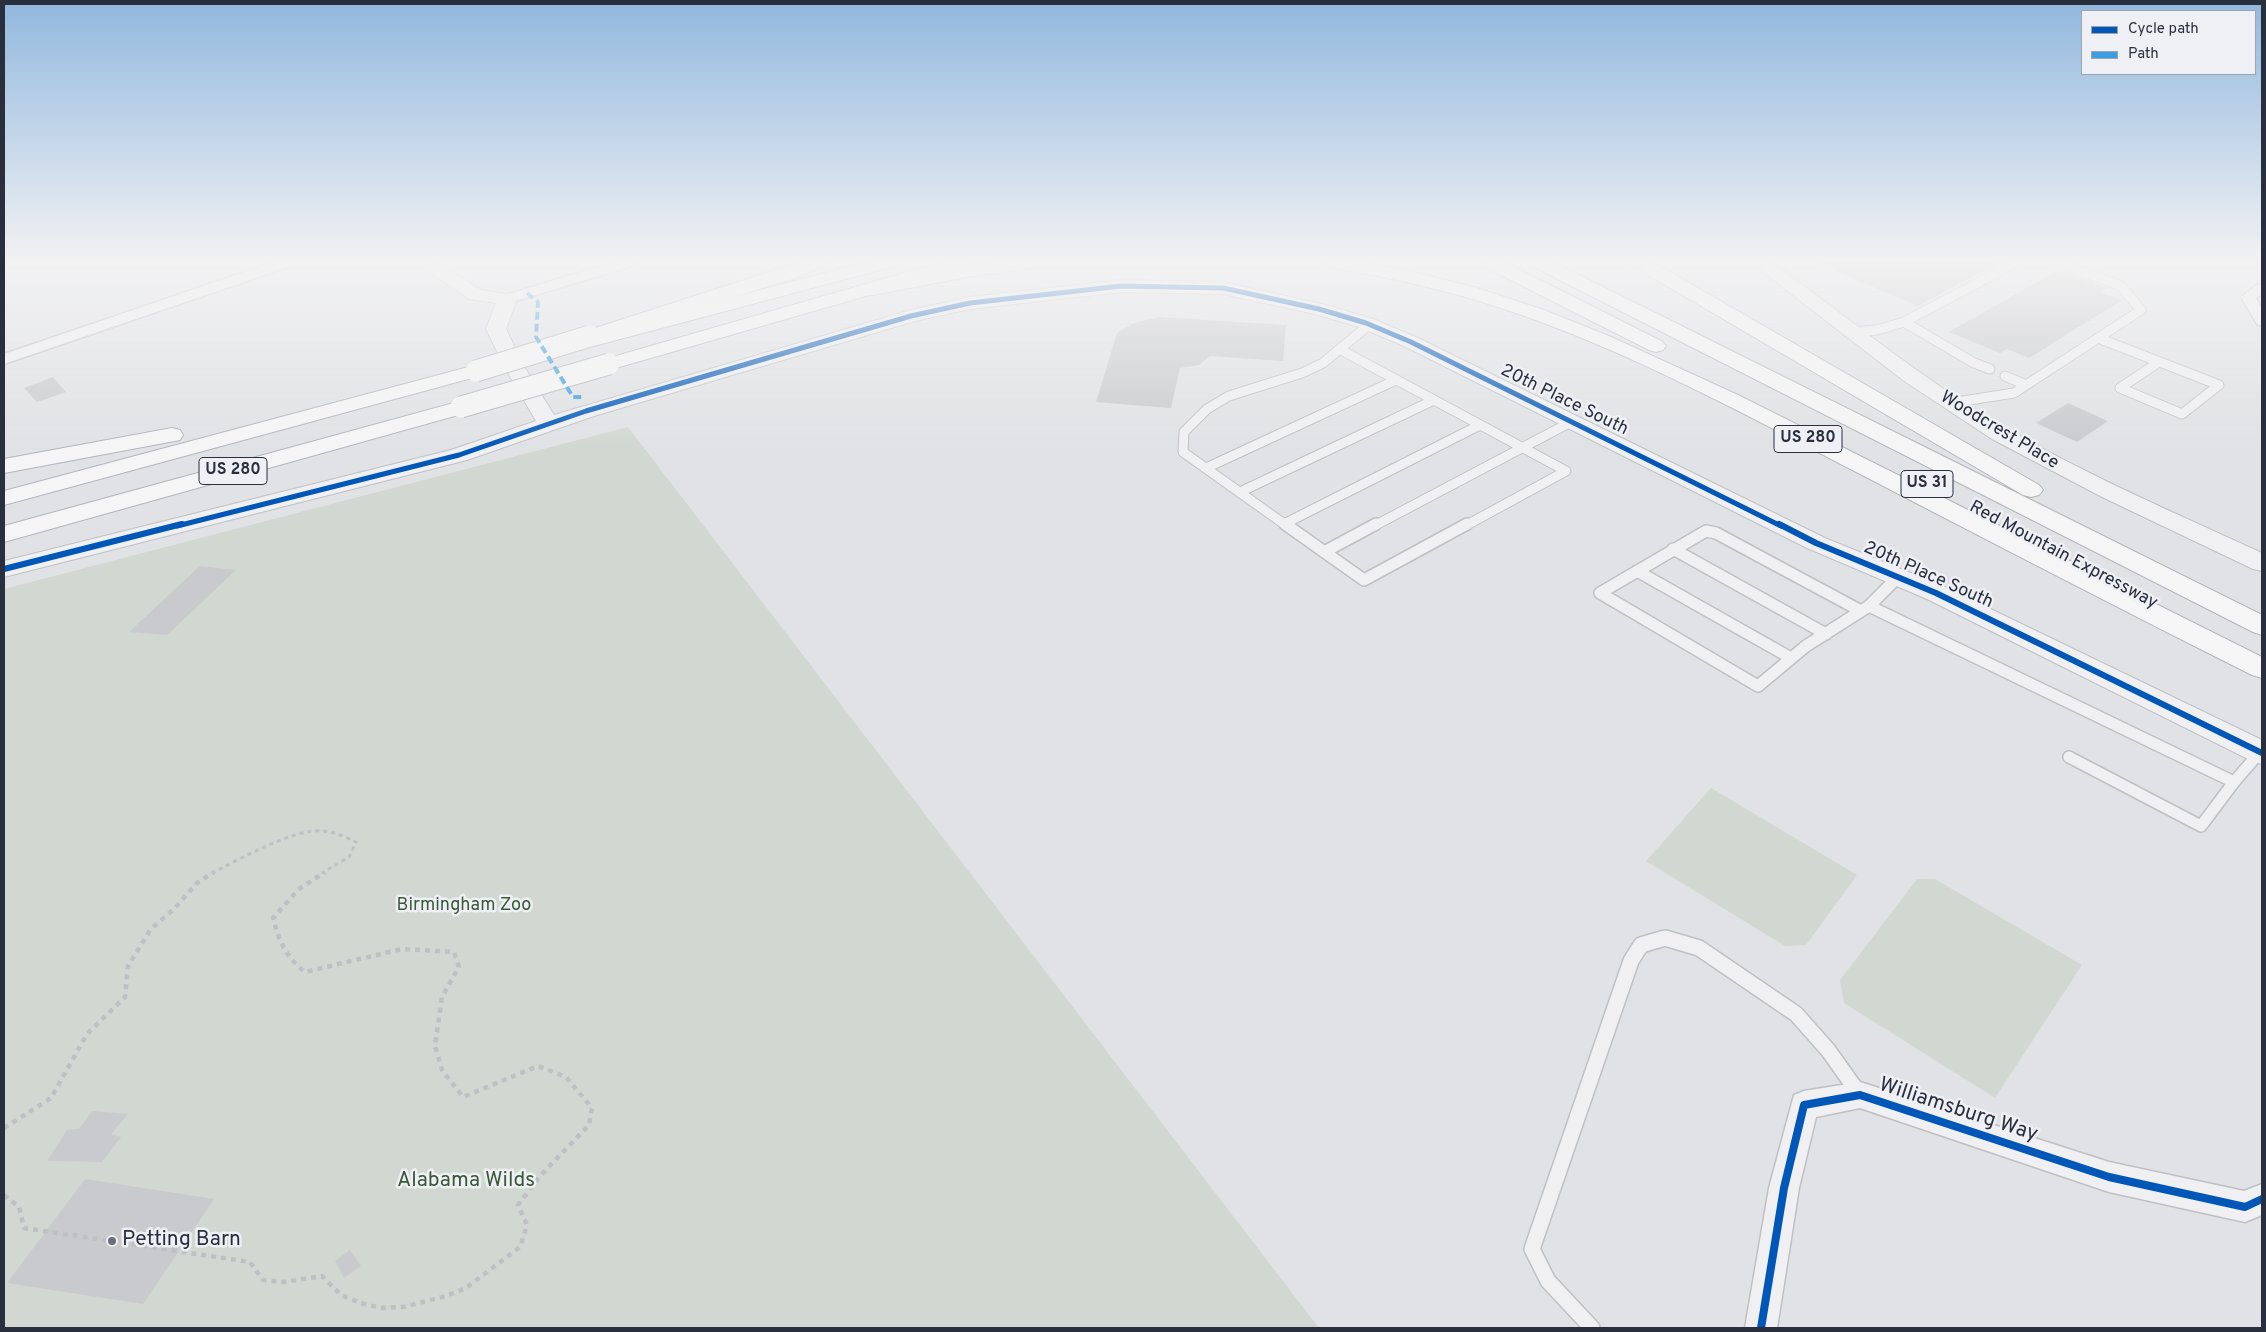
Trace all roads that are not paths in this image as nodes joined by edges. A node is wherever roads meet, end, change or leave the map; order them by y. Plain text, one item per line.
1 (106, 324) edge
2 (498, 324) edge
3 (634, 324) edge
4 (646, 324) edge
5 (749, 324) edge
6 (886, 324) edge
7 (1370, 324) joint
8 (1561, 324) edge
9 (1612, 324) edge
10 (1662, 324) edge
11 (1745, 324) edge
12 (1843, 324) edge
13 (1897, 324) edge
14 (1908, 324) edge
15 (2119, 324) edge
16 (1854, 332) junction
17 (592, 338) junction
18 (2098, 338) junction
19 (1341, 350) junction
20 (4, 359) edge
21 (2159, 362) junction
22 (1990, 369) dead end
23 (2005, 376) dead end
24 (1396, 380) junction
25 (2026, 384) junction
26 (387, 394) junction
27 (1434, 400) junction
28 (1950, 403) junction
29 (1571, 422) junction
30 (549, 424) junction
31 (1480, 425) junction
32 (327, 445) junction
33 (1523, 448) junction
34 (4, 466) edge
35 (1206, 468) junction
36 (1240, 492) junction
37 (4, 498) edge
38 (1284, 524) junction
39 (4, 534) edge
40 (4, 546) edge
41 (1673, 549) junction
42 (1324, 552) junction
43 (2262, 563) edge
44 (4, 569) edge
45 (1637, 571) junction
46 (1896, 578) junction
47 (1865, 609) junction
48 (2262, 616) edge
49 (2262, 626) edge
50 (1826, 634) junction
51 (1791, 658) junction
52 (2262, 661) edge
53 (2262, 668) edge
54 (2261, 753) edge
55 (2069, 757) dead end
56 (2234, 782) junction
57 (1860, 1095) junction
58 (2262, 1199) edge
59 (1592, 1328) edge
60 (1761, 1328) edge

1 - 20 street
2 - 30 street
3 - 17 highway, US 280
4 - 17 highway
5 - 32 highway, US 280, bridge
6 - 30 street, 20th Place South
7 - 19 lane
7 - 29 street, 20th Place South
8 - 53 highway, US 280
9 - 52 highway, Red Mountain Expressway / US 31
10 - 49 highway, Red Mountain Expressway / US 31
11 - 48 highway
12 - 16 street, Woodcrest Place
13 - 16 lane
14 - 22 lane
15 - 18 lane
16 - 28 street, Woodcrest Place
17 - 26 highway, US 280, bridge
18 - 21 lane
18 - 25 lane
19 - 24 lane
19 - 35 lane
21 - 21 lane
23 - 25 lane
24 - 27 lane
24 - 35 lane
25 - 28 lane
26 - 34 highway
26 - 37 highway, US 280
27 - 31 lane
27 - 36 lane
28 - 43 street, Woodcrest Place
29 - 33 lane
29 - 46 street, 20th Place South
30 - 44 street, 20th Place South
31 - 33 lane
31 - 38 lane
32 - 39 highway, US 280
32 - 40 highway
33 - 42 lane
33 - 42 lane
35 - 36 lane
36 - 38 lane
38 - 42 lane
41 - 45 lane
41 - 47 lane
41 - 50 lane
45 - 51 lane
45 - 51 lane
46 - 47 lane
46 - 54 street, 20th Place South
47 - 50 lane
47 - 56 lane
50 - 51 lane
54 - 56 lane
55 - 56 lane
57 - 58 street, Williamsburg Way
57 - 59 lane
57 - 60 street, Williamsburg Way

